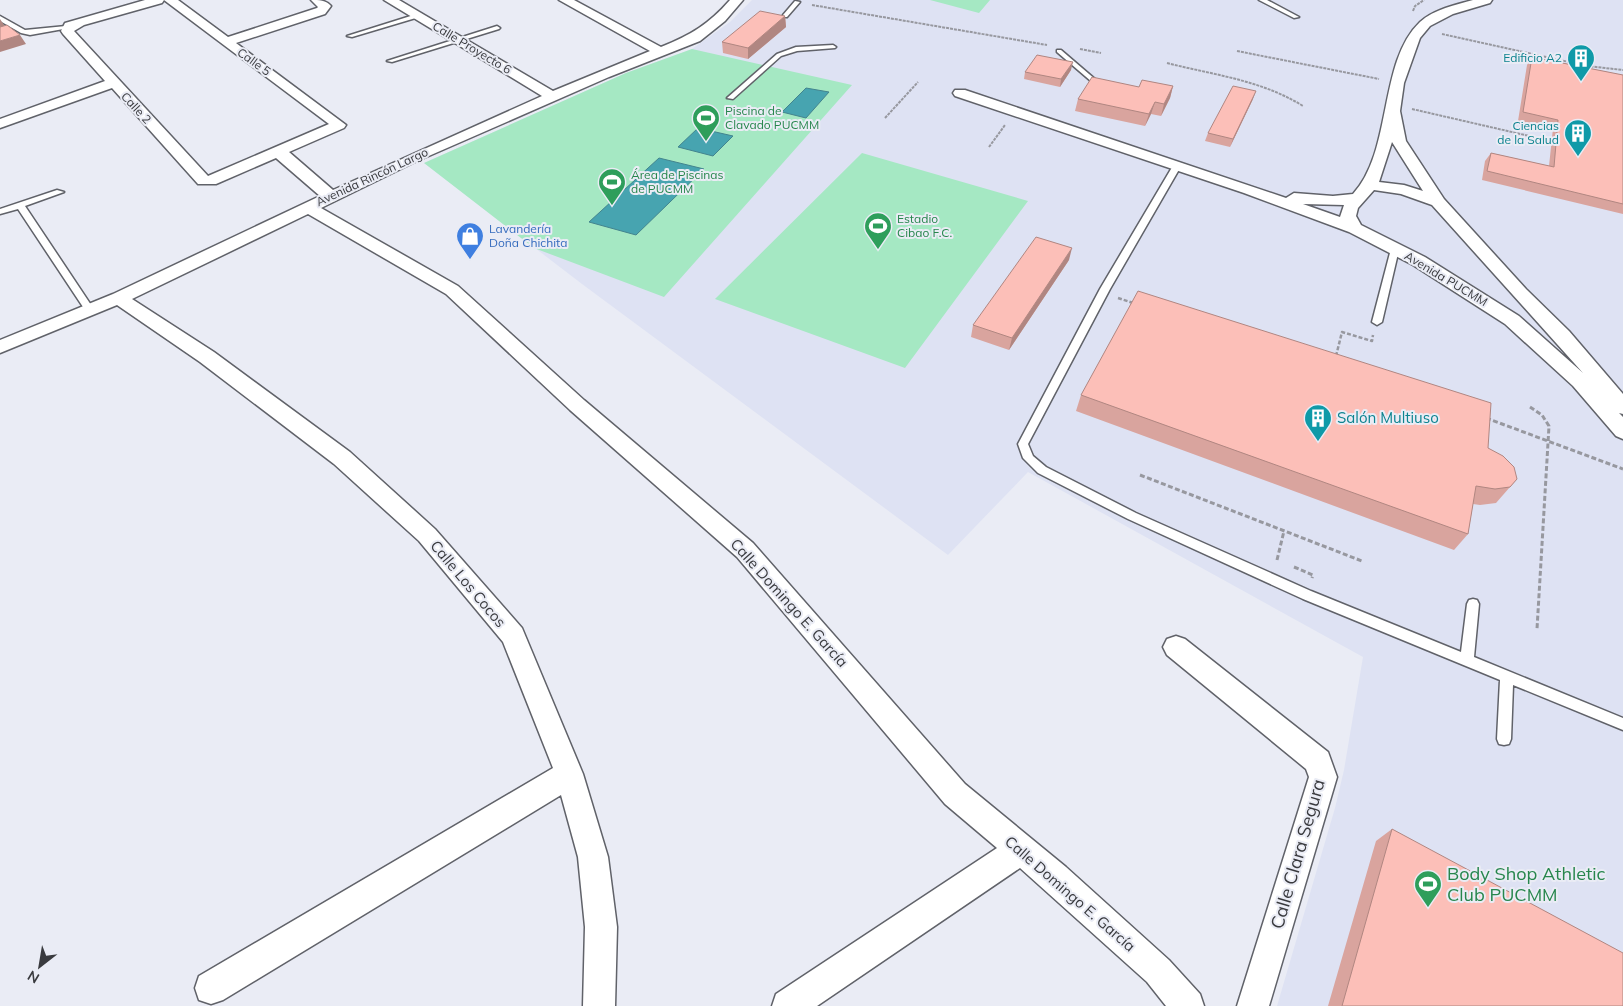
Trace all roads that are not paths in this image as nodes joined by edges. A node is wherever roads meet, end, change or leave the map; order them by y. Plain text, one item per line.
1 (158, 0) edge
2 (170, 0) edge
3 (317, 0) edge
4 (390, 0) edge
5 (565, 0) edge
6 (737, 0) edge
7 (1262, 0) edge
8 (1486, 0) edge
9 (797, 2) road end
10 (417, 16) junction
11 (785, 16) edge
12 (1296, 17) dead end
13 (0, 18) edge
14 (66, 28) junction
15 (497, 28) dead end
16 (18, 29) junction
17 (9, 32) edge
18 (350, 36) dead end
19 (457, 40) junction
20 (226, 42) junction
21 (834, 47) dead end
22 (1059, 51) road end
23 (661, 52) junction
24 (390, 61) dead end
25 (1094, 80) edge
26 (113, 83) junction
27 (960, 93) dead end
28 (553, 97) junction
29 (731, 98) dead end
30 (1394, 108) junction
31 (0, 124) edge
32 (279, 152) junction
33 (1177, 166) junction
34 (1370, 185) junction
35 (1250, 190) junction
36 (60, 192) dead end
37 (330, 196) junction
38 (1358, 198) junction
39 (1438, 202) junction
40 (20, 205) junction
41 (307, 207) junction
42 (0, 212) edge
43 (1355, 228) junction
44 (1395, 249) junction
45 (119, 298) junction
46 (90, 311) junction
47 (1377, 322) road end
48 (0, 348) edge
49 (1623, 407) edge
50 (1623, 432) edge
51 (1473, 604) dead end
52 (1176, 647) dead end
53 (1467, 659) junction
54 (1507, 676) junction
55 (1623, 724) edge
56 (1504, 739) dead end
57 (569, 774) junction
58 (1021, 850) junction
59 (211, 988) dead end
60 (599, 1006) edge
61 (788, 1006) edge
62 (1188, 1006) edge
63 (1253, 1006) edge

1 - 14 street
2 - 20 street, Calle 5
3 - 20 street
4 - 10 street, Calle Proyecto 6
5 - 23 street
6 - 23 street, Avenida Rincón Largo
7 - 12 lane
8 - 30 street
9 - 11 lane
10 - 18 lane
10 - 19 street, Calle Proyecto 6
13 - 16 lane
14 - 16 lane
14 - 26 street, Calle 2
15 - 19 lane
16 - 17 lane
19 - 24 lane
19 - 28 street, Calle Proyecto 6
20 - 32 street, Calle 5
21 - 29 lane
22 - 25 lane
23 - 28 street, Avenida Rincón Largo
26 - 31 street
26 - 32 street, Calle 2
27 - 33 street
28 - 37 street, Avenida Rincón Largo
30 - 34 street
30 - 39 street
32 - 37 street
33 - 35 street
33 - 53 lane
34 - 38 street
34 - 39 street
35 - 38 street
35 - 43 street, Avenida PUCMM
36 - 40 lane
37 - 41 street, Avenida Rincón Largo
38 - 43 street
39 - 49 street
40 - 42 lane
40 - 46 lane
41 - 45 street, Avenida Rincón Largo
41 - 58 street, Calle Domingo E. García
43 - 44 street, Avenida PUCMM
44 - 47 lane
44 - 50 street, Avenida PUCMM
45 - 46 street, Avenida Rincón Largo
45 - 57 street, Calle Los Cocos
46 - 48 street, Avenida Rincón Largo
51 - 53 lane
52 - 63 street, Calle Clara Segura
53 - 54 lane
54 - 55 lane
54 - 56 lane
57 - 59 street
57 - 60 street, Calle Los Cocos
58 - 61 street
58 - 62 street, Calle Domingo E. García

